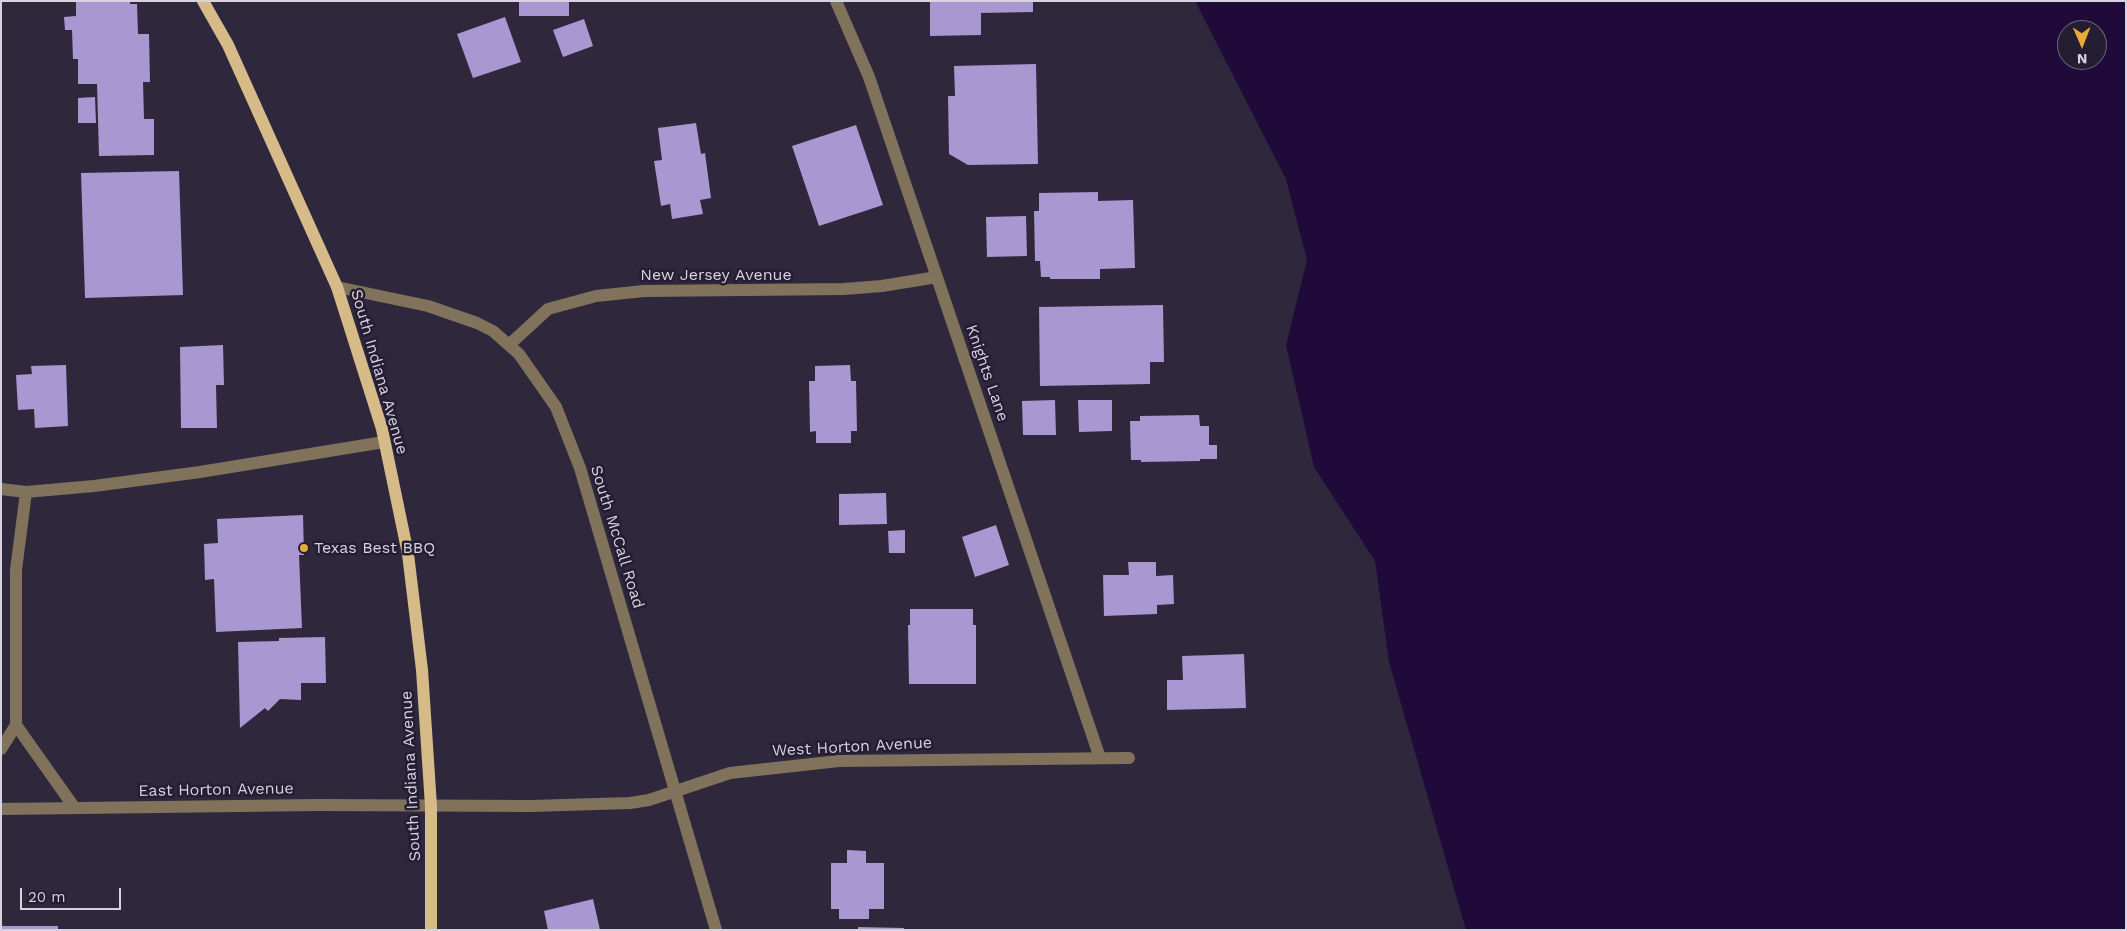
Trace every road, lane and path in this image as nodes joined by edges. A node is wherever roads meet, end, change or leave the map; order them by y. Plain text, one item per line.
1 (203, 1) edge
2 (836, 1) edge
3 (937, 277) junction
4 (337, 287) junction
5 (510, 344) junction
6 (384, 442) junction
7 (1, 489) edge
8 (26, 492) junction
9 (16, 725) junction
10 (1, 749) edge
11 (1100, 758) junction
12 (1130, 758) dead end
13 (676, 791) junction
14 (431, 806) junction
15 (74, 807) junction
16 (1, 809) edge
17 (432, 930) edge
18 (716, 930) edge

1 - 4 main road, South Indiana Avenue
2 - 3 street, Knights Lane
3 - 5 street, New Jersey Avenue
3 - 11 street, Knights Lane
4 - 5 street, South McCall Road
4 - 6 main road, South Indiana Avenue
5 - 13 street, South McCall Road
6 - 8 street
6 - 14 main road, South Indiana Avenue
7 - 8 street
8 - 9 street
9 - 10 street
9 - 15 street
11 - 12 street, West Horton Avenue
11 - 13 street, West Horton Avenue
13 - 14 street, West Horton Avenue
13 - 18 street, South McCall Road
14 - 15 street, East Horton Avenue
14 - 17 main road, South Indiana Avenue
15 - 16 street, East Horton Avenue

